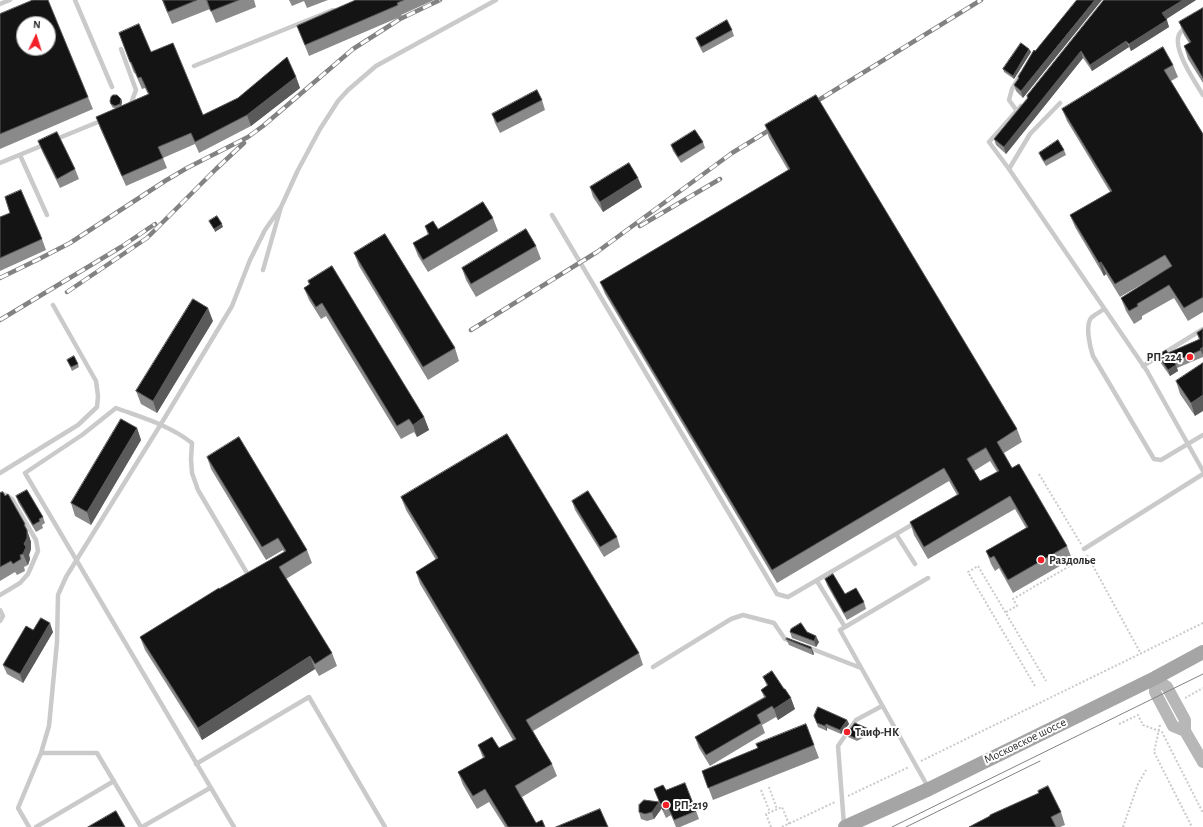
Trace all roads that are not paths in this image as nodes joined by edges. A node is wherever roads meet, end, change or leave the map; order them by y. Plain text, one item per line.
1 (10, 0) edge
2 (75, 0) edge
3 (496, 0) edge
4 (0, 4) edge
5 (337, 9) edge
6 (1189, 25) edge
7 (121, 49) edge
8 (194, 66) dead end
9 (1025, 69) edge
10 (112, 87) dead end
11 (1203, 95) edge
12 (1025, 101) edge
13 (1060, 104) dead end
14 (129, 108) edge
15 (1017, 111) junction
16 (107, 118) edge
17 (20, 155) junction
18 (0, 163) edge
19 (1009, 169) junction
20 (281, 207) junction
21 (552, 215) dead end
22 (47, 216) dead end
23 (263, 270) dead end
24 (53, 305) dead end
25 (1104, 309) junction
26 (1203, 329) edge
27 (1143, 366) junction
28 (161, 424) junction
29 (1203, 435) edge
30 (1188, 444) junction
31 (1203, 471) edge
32 (0, 473) edge
33 (1203, 474) edge
34 (0, 494) edge
35 (922, 518) edge
36 (896, 534) junction
37 (1084, 549) road end
38 (76, 560) junction
39 (915, 564) dead end
40 (247, 573) edge
41 (928, 578) dead end
42 (817, 581) junction
43 (0, 595) edge
44 (0, 610) edge
45 (0, 621) edge
46 (845, 627) junction
47 (1203, 652) edge
48 (653, 667) dead end
49 (861, 668) junction
50 (1155, 678) junction
51 (882, 706) junction
52 (40, 753) junction
53 (1203, 762) edge
54 (196, 764) junction
55 (114, 781) junction
56 (210, 788) junction
57 (929, 789) junction
58 (29, 827) edge
59 (36, 827) edge
60 (141, 827) edge
61 (234, 827) edge
62 (385, 827) edge
63 (844, 827) edge

1 - 4 lane
2 - 10 lane
3 - 20 lane
5 - 8 lane
6 - 11 lane
7 - 14 lane
9 - 15 lane
12 - 15 lane
13 - 19 lane
15 - 19 lane
16 - 17 lane
17 - 18 lane
17 - 22 lane
19 - 25 lane
20 - 23 lane
20 - 28 lane
21 - 42 lane
24 - 32 lane
25 - 27 lane
25 - 30 lane
26 - 27 lane
27 - 30 lane
28 - 38 lane
28 - 38 lane
28 - 40 lane
29 - 30 lane
30 - 31 lane
33 - 37 lane
34 - 43 lane
35 - 36 lane
36 - 39 lane
36 - 42 lane
38 - 52 lane
38 - 54 lane
41 - 46 lane
42 - 46 lane
44 - 45 lane
46 - 49 lane
47 - 50 main road, Московское шоссе
48 - 49 lane
49 - 51 lane
50 - 53 street
50 - 57 main road, Московское шоссе
51 - 57 lane
51 - 63 lane
52 - 55 lane
52 - 58 lane
54 - 56 lane
54 - 62 lane
55 - 59 lane
55 - 60 lane
56 - 60 lane
56 - 61 lane
57 - 63 main road, Московское шоссе

